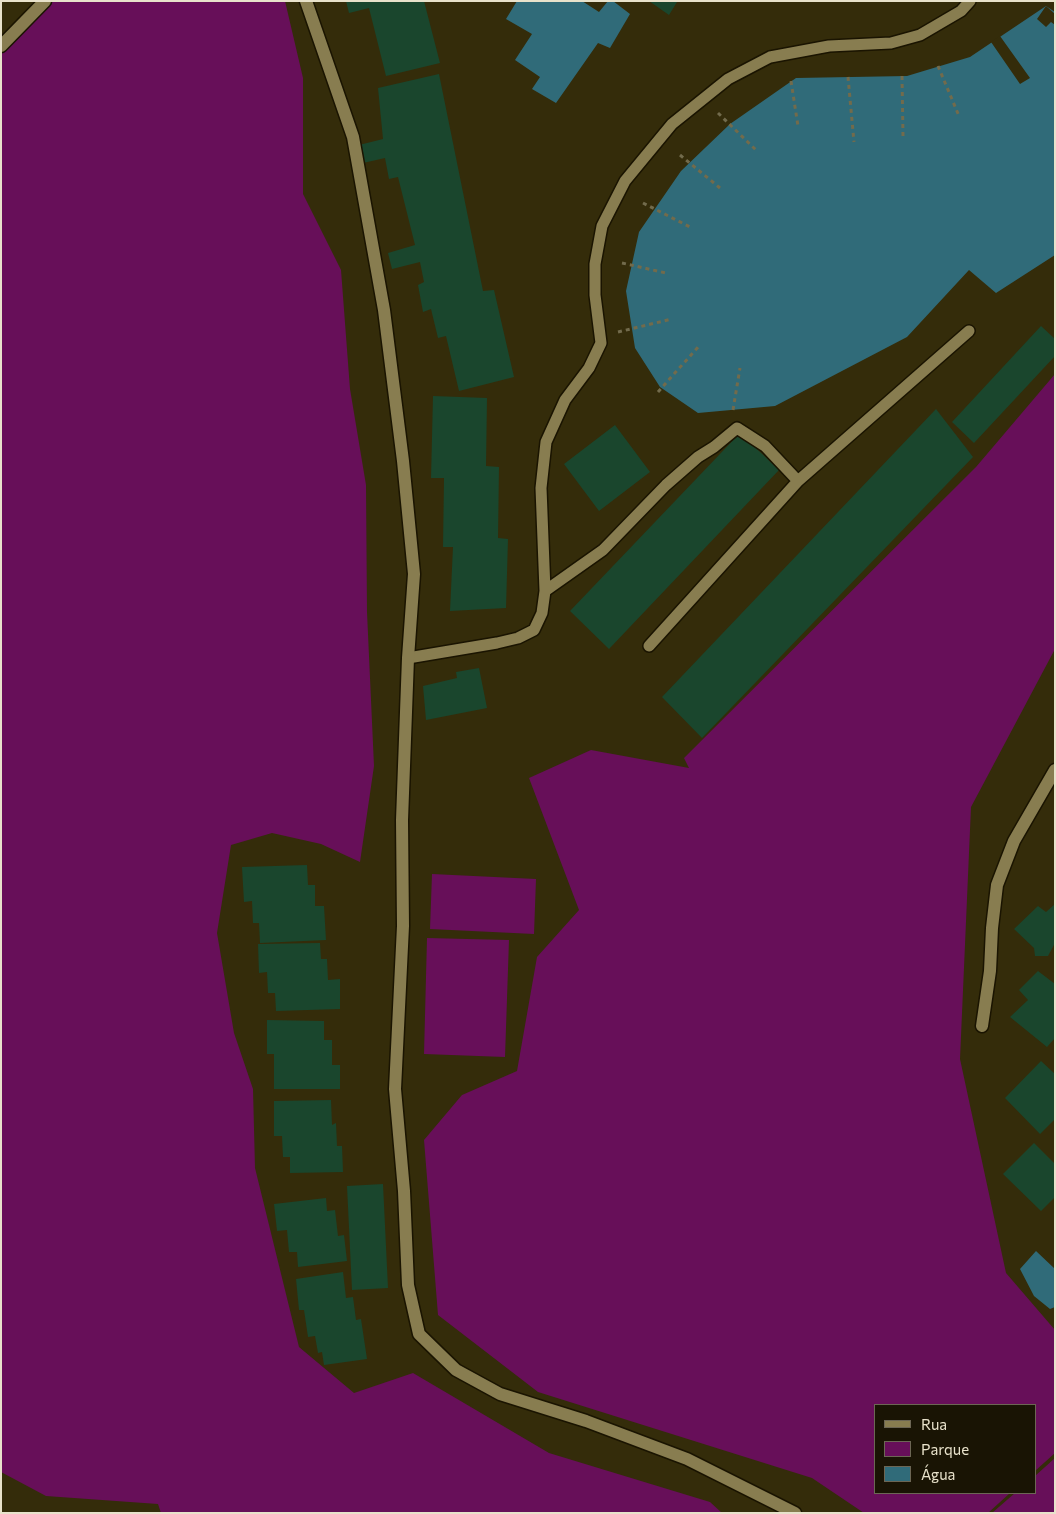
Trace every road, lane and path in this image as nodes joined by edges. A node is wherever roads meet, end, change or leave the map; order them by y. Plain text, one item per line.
1 (45, 1) edge
2 (306, 1) edge
3 (970, 1) edge
4 (1, 46) edge
5 (938, 66) dead end
6 (902, 76) dead end
7 (848, 77) dead end
8 (791, 81) dead end
9 (718, 113) dead end
10 (959, 116) dead end
11 (798, 126) dead end
12 (903, 136) dead end
13 (854, 142) dead end
14 (757, 151) dead end
15 (680, 155) dead end
16 (720, 188) dead end
17 (643, 203) dead end
18 (692, 228) dead end
19 (622, 263) dead end
20 (666, 273) dead end
21 (672, 320) dead end
22 (969, 331) dead end
23 (618, 332) dead end
24 (699, 346) dead end
25 (740, 368) dead end
26 (658, 392) dead end
27 (732, 410) dead end
28 (798, 482) junction
29 (545, 591) junction
30 (649, 646) dead end
31 (408, 658) junction
32 (1055, 770) edge
33 (982, 1026) dead end
34 (795, 1513) edge

1 - 4 street
2 - 31 street
3 - 29 lane
5 - 10 path
6 - 12 path
7 - 13 path
8 - 11 path
9 - 14 path
15 - 16 path
17 - 18 path
19 - 20 path
21 - 23 path
22 - 28 lane
24 - 26 path
25 - 27 path
28 - 29 lane
28 - 30 lane
29 - 31 lane
31 - 34 street
32 - 33 street

